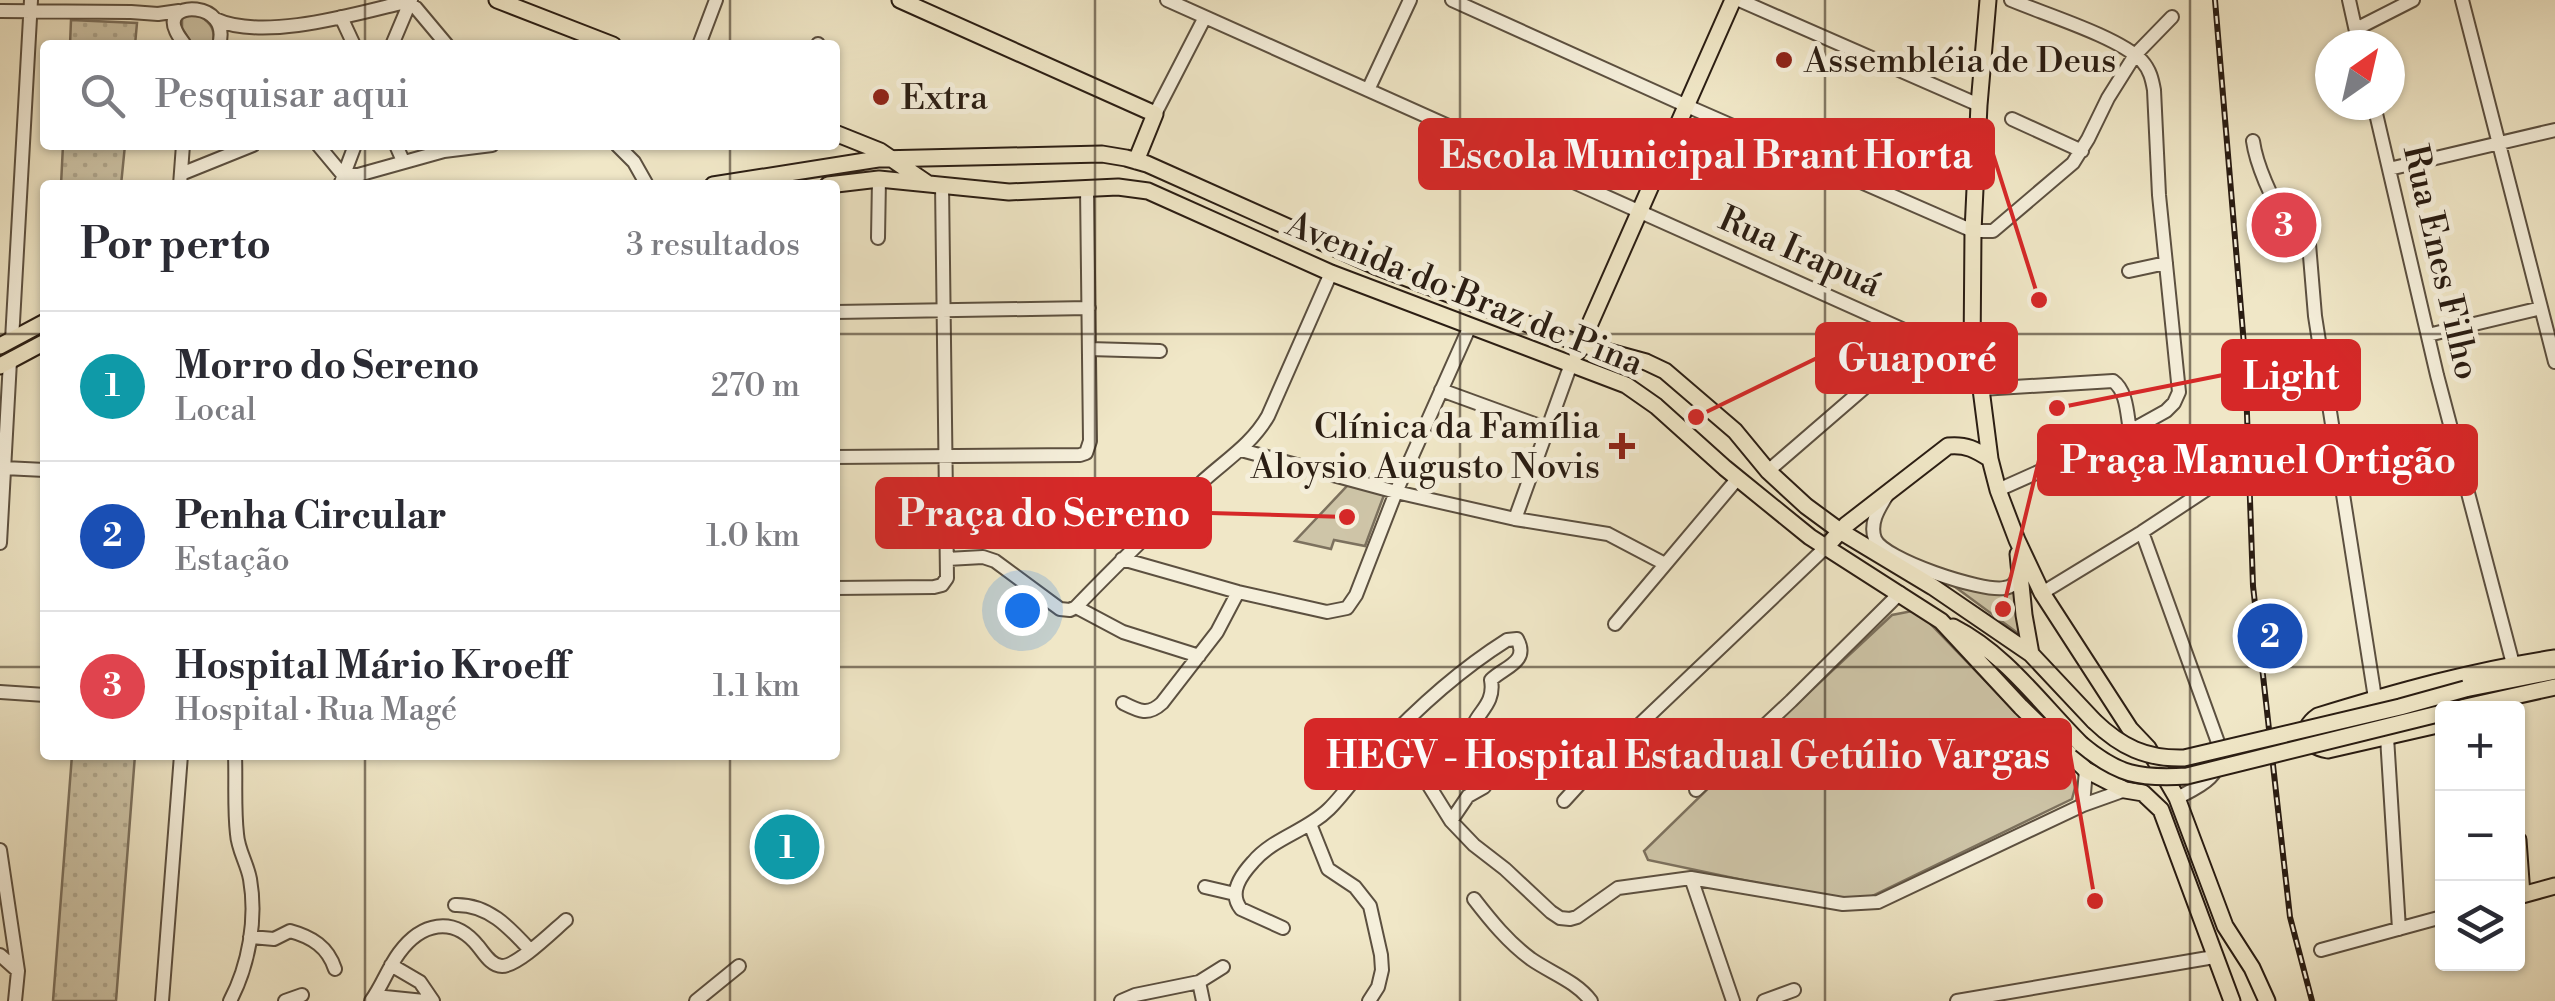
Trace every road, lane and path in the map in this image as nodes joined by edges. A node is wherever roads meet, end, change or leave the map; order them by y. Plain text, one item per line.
1 (496, 0) edge
2 (900, 0) edge
3 (1167, 0) edge
4 (1410, 0) edge
5 (1452, 0) edge
6 (1736, 0) edge
7 (1988, 0) edge
8 (2011, 0) edge
9 (2349, 0) edge
10 (2413, 0) edge
11 (2462, 0) edge
12 (714, 1) edge
13 (410, 2) edge
14 (31, 6) edge
15 (185, 6) edge
16 (207, 9) edge
17 (0, 11) edge
18 (149, 14) junction
19 (341, 17) junction
20 (1205, 17) junction
21 (2172, 17) dead end
22 (240, 26) junction
23 (2356, 29) joint
24 (176, 32) junction
25 (182, 40) edge
26 (220, 40) edge
27 (221, 40) edge
28 (352, 40) edge
29 (394, 40) edge
30 (443, 40) edge
31 (597, 40) edge
32 (701, 40) edge
33 (2135, 56) junction
34 (1368, 90) junction
35 (1978, 105) junction
36 (1687, 106) junction
37 (1155, 114) junction
38 (2012, 119) dead end
39 (2377, 120) edge
40 (2555, 130) edge
41 (840, 135) edge
42 (2253, 141) dead end
43 (2497, 144) junction
44 (183, 150) edge
45 (243, 150) edge
46 (321, 150) edge
47 (353, 150) edge
48 (398, 150) edge
49 (452, 150) edge
50 (622, 150) edge
51 (2082, 151) junction
52 (893, 159) junction
53 (1136, 160) junction
54 (403, 161) junction
55 (2388, 169) junction
56 (879, 179) junction
57 (180, 180) edge
58 (341, 180) edge
59 (643, 180) edge
60 (742, 180) edge
61 (934, 183) junction
62 (840, 184) edge
63 (1087, 188) junction
64 (1640, 213) junction
65 (1973, 231) junction
66 (878, 238) dead end
67 (2166, 263) junction
68 (2129, 271) dead end
69 (1331, 273) junction
70 (1089, 308) junction
71 (2541, 308) junction
72 (942, 311) junction
73 (840, 312) edge
74 (40, 325) edge
75 (1470, 326) junction
76 (2428, 335) junction
77 (1922, 338) junction
78 (6, 343) edge
79 (1580, 344) junction
80 (40, 345) edge
81 (1089, 349) junction
82 (1160, 351) dead end
83 (1972, 356) junction
84 (2555, 362) edge
85 (5, 364) edge
86 (1571, 364) junction
87 (1981, 389) junction
88 (1442, 390) junction
89 (1548, 428) junction
90 (2130, 430) junction
91 (1241, 450) junction
92 (946, 455) junction
93 (840, 458) edge
94 (1990, 459) junction
95 (4, 468) junction
96 (2239, 468) dead end
97 (40, 470) edge
98 (1768, 471) junction
99 (1738, 478) junction
100 (1998, 490) junction
101 (1396, 492) junction
102 (1888, 492) junction
103 (1516, 518) junction
104 (1840, 532) junction
105 (2142, 532) junction
106 (2016, 540) junction
107 (0, 543) edge
108 (1824, 548) junction
109 (1122, 558) junction
110 (947, 559) junction
111 (1666, 564) junction
112 (2020, 573) junction
113 (840, 588) edge
114 (1238, 592) junction
115 (1900, 593) junction
116 (2042, 593) junction
117 (1076, 606) junction
118 (1941, 621) junction
119 (1615, 624) dead end
120 (2031, 654) junction
121 (1198, 656) junction
122 (2555, 658) edge
123 (2513, 664) junction
124 (2555, 671) edge
125 (2555, 687) edge
126 (0, 692) edge
127 (40, 695) edge
128 (2375, 698) junction
129 (2492, 701) edge
130 (1123, 703) dead end
131 (2435, 715) edge
132 (2435, 726) edge
133 (2130, 729) junction
134 (1392, 736) junction
135 (2387, 737) junction
136 (181, 760) edge
137 (235, 760) edge
138 (2139, 760) junction
139 (2091, 772) junction
140 (1696, 790) dead end
141 (2125, 790) junction
142 (2177, 798) junction
143 (1564, 802) dead end
144 (2083, 805) junction
145 (1452, 820) junction
146 (1310, 824) junction
147 (0, 850) edge
148 (2, 875) edge
149 (1691, 878) junction
150 (2555, 886) edge
151 (1205, 887) dead end
152 (1235, 894) junction
153 (2525, 895) edge
154 (1474, 899) dead end
155 (454, 905) dead end
156 (2435, 919) edge
157 (566, 920) dead end
158 (1283, 928) dead end
159 (2398, 929) junction
160 (250, 937) junction
161 (530, 950) junction
162 (2321, 950) dead end
163 (0, 955) edge
164 (2214, 958) junction
165 (392, 965) junction
166 (738, 966) dead end
167 (1222, 966) dead end
168 (336, 969) dead end
169 (18, 971) junction
170 (1199, 982) junction
171 (1794, 990) dead end
172 (302, 995) dead end
173 (373, 998) edge
174 (16, 1001) edge
175 (162, 1001) edge
176 (230, 1001) edge
177 (285, 1001) edge
178 (424, 1001) edge
179 (433, 1001) edge
180 (696, 1001) edge
181 (1121, 1001) edge
182 (1202, 1001) edge
183 (1370, 1001) edge
184 (1591, 1001) edge
185 (1733, 1001) edge
186 (1764, 1001) edge
187 (1957, 1001) edge
188 (2232, 1001) edge
189 (2266, 1001) edge

1 - 31 main road
2 - 37 main road
3 - 20 street, Rua Irapuá
4 - 34 street
5 - 36 street
6 - 35 street
6 - 36 main road
7 - 35 main road
8 - 33 street
9 - 23 street
10 - 23 street
11 - 43 street
12 - 32 street
13 - 19 street
13 - 29 street
13 - 30 street
14 - 17 street
14 - 18 street
14 - 78 street
15 - 16 street
15 - 18 street
15 - 24 street
16 - 22 street
16 - 26 street
18 - 24 street
19 - 22 street
19 - 28 street
20 - 34 street, Rua Irapuá
20 - 37 street
21 - 33 street
22 - 27 street
24 - 25 street
33 - 51 street
33 - 67 street
34 - 64 street, Rua Irapuá
35 - 65 main road
36 - 64 main road
36 - 65 street
37 - 53 main road
38 - 51 street
39 - 55 street, Rua Enes Filho
40 - 43 street
41 - 52 main road, Avenida do Braz de Pina
42 - 128 street
43 - 55 street
43 - 71 street
44 - 57 street
45 - 57 street
46 - 58 street
47 - 58 street
48 - 54 street
49 - 54 street
50 - 59 street
51 - 65 street
52 - 53 main road, Avenida do Braz de Pina
52 - 60 main road
52 - 61 main road, Avenida do Braz de Pina
53 - 79 main road, Avenida do Braz de Pina
54 - 58 street
55 - 76 street, Rua Enes Filho
56 - 61 main road
56 - 62 main road
56 - 66 street
61 - 63 main road, Avenida do Braz de Pina
61 - 72 street
63 - 69 main road, Avenida do Braz de Pina
63 - 70 street
64 - 77 street, Rua Irapuá
64 - 79 main road
65 - 83 main road
67 - 68 street
67 - 90 street
69 - 75 main road, Avenida do Braz de Pina
69 - 91 street
70 - 72 street
70 - 81 street
71 - 76 street
71 - 84 street
72 - 73 street
72 - 92 street
74 - 78 main road
75 - 86 main road, Avenida do Braz de Pina
75 - 88 street
76 - 123 street, Rua Enes Filho
77 - 83 street, Rua Irapuá
77 - 98 street
79 - 86 main road
79 - 98 main road, Avenida do Braz de Pina
80 - 85 main road
81 - 82 street
81 - 92 street
83 - 87 main road
85 - 95 street
86 - 89 street
86 - 99 main road, Avenida do Braz de Pina
87 - 90 street
87 - 94 main road
88 - 89 street
88 - 101 street
89 - 103 street
90 - 100 street
91 - 101 street
91 - 109 street
92 - 93 street
92 - 110 street
94 - 100 main road
94 - 102 main road
95 - 97 street
95 - 107 street
96 - 105 street
98 - 104 main road, Avenida do Braz de Pina
99 - 108 main road, Avenida do Braz de Pina
99 - 111 street
100 - 106 main road
101 - 103 street
101 - 114 street
102 - 104 main road
102 - 112 street
103 - 111 street
104 - 108 main road
104 - 120 main road, Avenida do Braz de Pina
105 - 116 street
105 - 142 street
106 - 112 main road
106 - 116 main road
108 - 115 main road, Avenida do Braz de Pina
108 - 143 street
109 - 114 street
109 - 117 street
110 - 113 street
110 - 117 street
111 - 119 street
112 - 120 main road
114 - 121 street
115 - 118 main road, Avenida do Braz de Pina
115 - 140 street
116 - 133 main road
117 - 121 street
118 - 131 main road, bridge
118 - 139 main road, Avenida do Braz de Pina
120 - 124 main road, Avenida do Braz de Pina, bridge
121 - 130 street
122 - 123 main road
123 - 128 main road
125 - 129 main road
126 - 127 street
128 - 135 main road
132 - 135 main road
133 - 138 main road
133 - 142 main road
134 - 145 street
134 - 145 street
134 - 146 street
135 - 159 street
136 - 175 street
137 - 160 street
138 - 139 main road
138 - 141 main road
139 - 141 main road, Avenida do Braz de Pina
139 - 144 street
141 - 144 street
141 - 164 main road, Avenida do Braz de Pina
142 - 189 main road
144 - 149 street
145 - 149 street
146 - 152 street
146 - 183 street
147 - 148 street
148 - 169 street
149 - 185 street
150 - 153 main road
151 - 152 street
152 - 158 street
154 - 184 street
155 - 161 street
156 - 159 street
157 - 161 street
159 - 162 street
160 - 168 street
160 - 176 street
161 - 165 street
163 - 169 street
164 - 187 street
164 - 188 main road, Avenida do Braz de Pina
165 - 173 street
165 - 179 street
166 - 180 street
167 - 170 street
169 - 174 street
170 - 181 street
170 - 182 street
171 - 186 street
172 - 177 street
173 - 178 street

